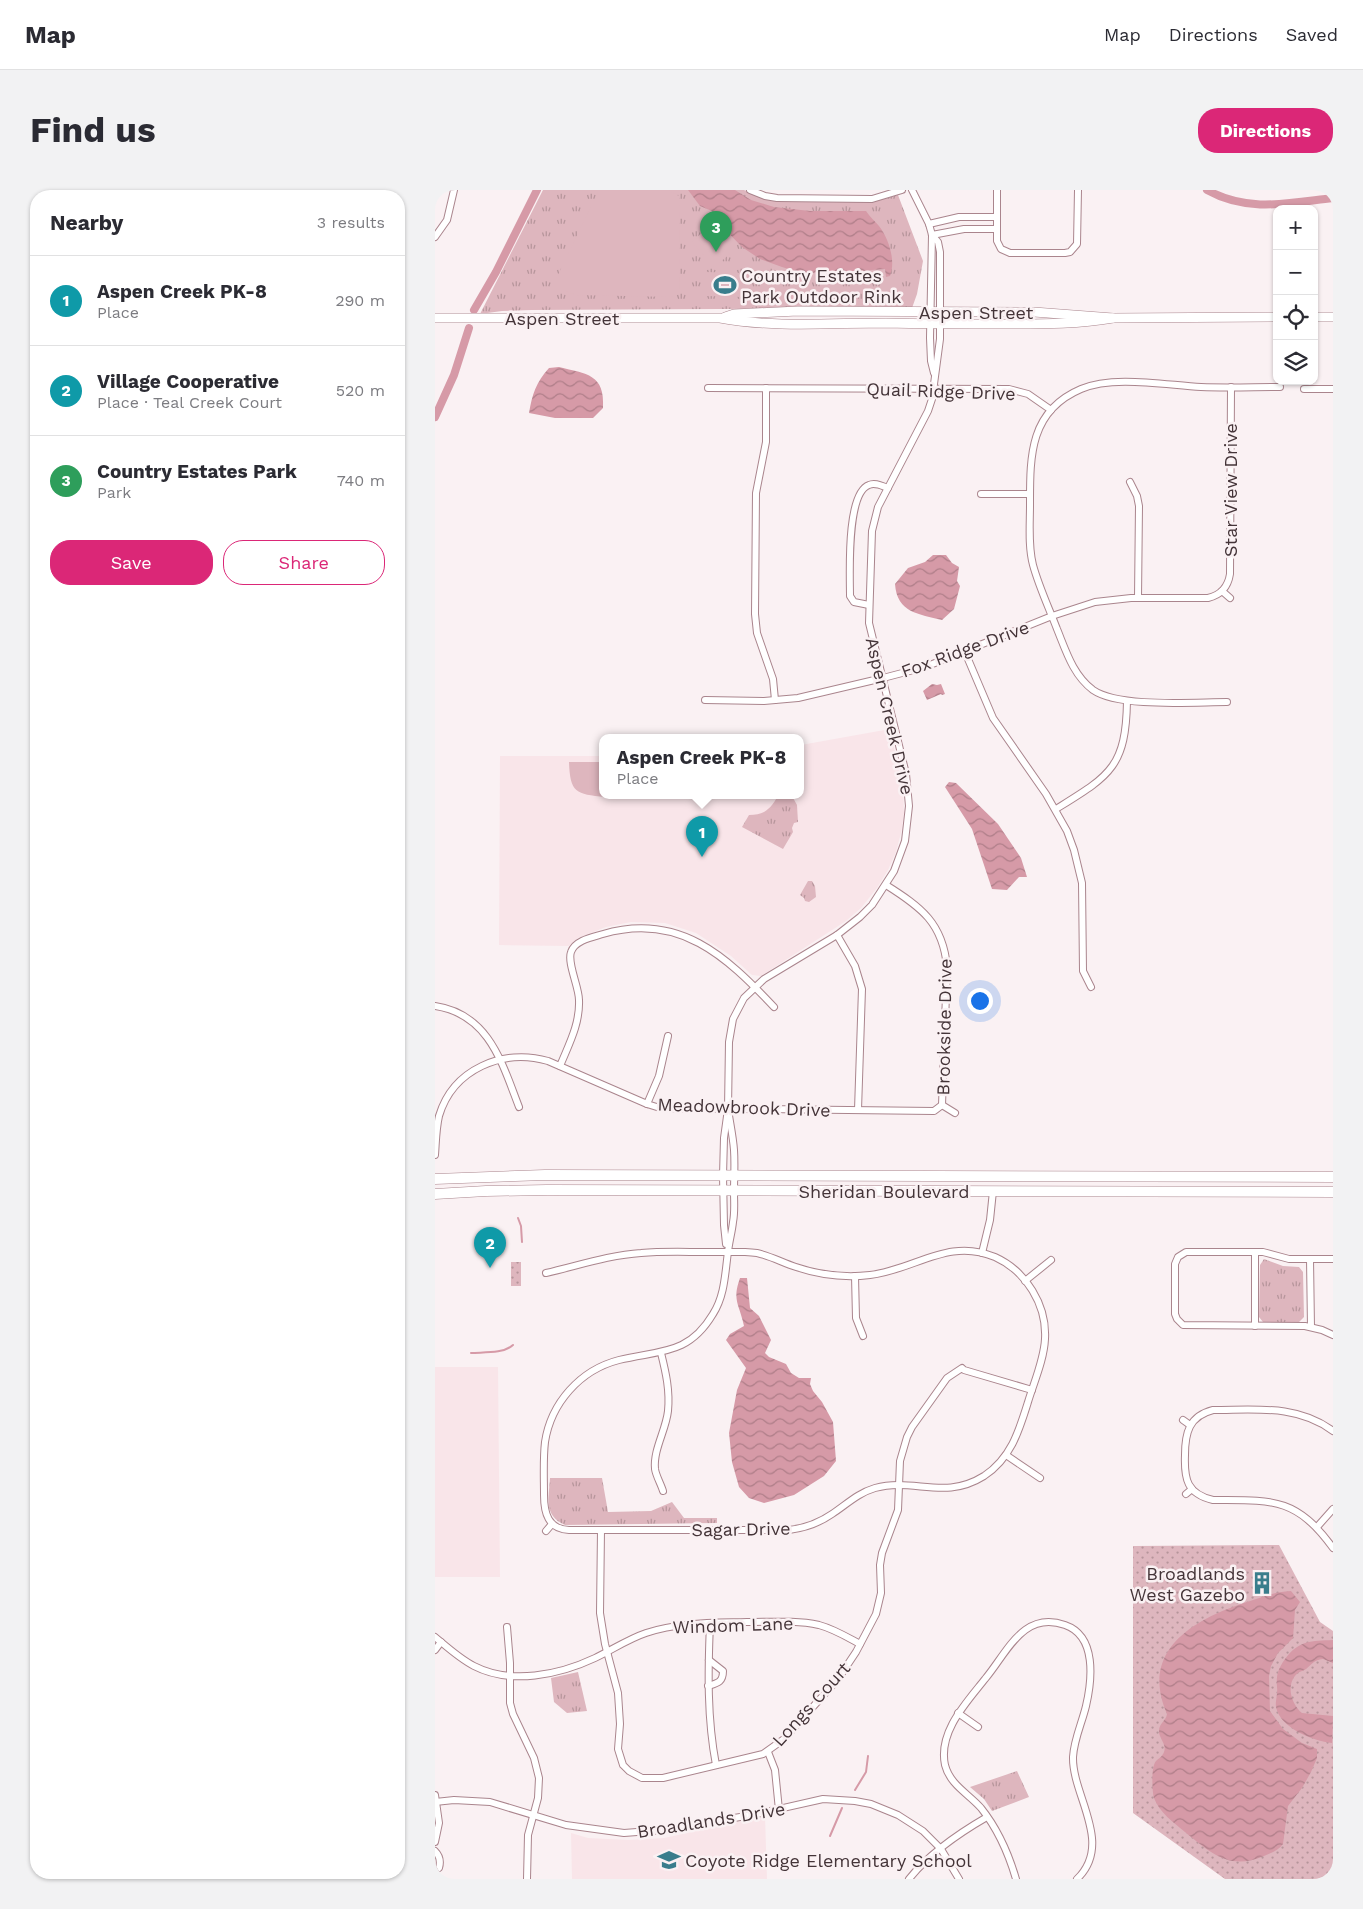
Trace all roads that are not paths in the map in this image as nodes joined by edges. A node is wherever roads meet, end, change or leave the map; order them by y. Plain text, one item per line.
1 (454, 190) edge
2 (750, 190) edge
3 (836, 190) edge
4 (902, 190) edge
5 (912, 190) edge
6 (997, 190) edge
7 (1078, 190) edge
8 (836, 199) junction
9 (997, 217) junction
10 (955, 218) junction
11 (929, 224) junction
12 (957, 229) junction
13 (996, 229) junction
14 (932, 235) junction
15 (435, 237) edge
16 (935, 312) junction
17 (435, 318) edge
18 (720, 318) junction
19 (1113, 318) junction
20 (1273, 318) edge
21 (1318, 318) edge
22 (1333, 318) edge
23 (930, 324) junction
24 (940, 324) junction
25 (934, 374) junction
26 (1231, 387) junction
27 (1280, 387) dead end
28 (708, 388) dead end
29 (767, 388) junction
30 (933, 388) junction
31 (1304, 389) dead end
32 (1333, 389) edge
33 (1051, 410) junction
34 (1129, 482) dead end
35 (888, 488) junction
36 (981, 494) dead end
37 (1030, 494) junction
38 (1222, 591) junction
39 (1138, 598) junction
40 (1230, 598) dead end
41 (869, 605) junction
42 (1052, 616) junction
43 (965, 652) junction
44 (883, 678) junction
45 (705, 700) dead end
46 (775, 700) junction
47 (1127, 701) junction
48 (1227, 702) dead end
49 (1056, 808) junction
50 (886, 885) junction
51 (837, 934) junction
52 (755, 987) junction
53 (1091, 987) dead end
54 (435, 1006) edge
55 (774, 1007) dead end
56 (668, 1036) dead end
57 (500, 1058) junction
58 (560, 1066) junction
59 (647, 1104) junction
60 (942, 1105) junction
61 (519, 1107) dead end
62 (728, 1109) junction
63 (858, 1110) junction
64 (955, 1113) dead end
65 (437, 1115) edge
66 (435, 1155) edge
67 (728, 1176) junction
68 (1333, 1177) edge
69 (435, 1179) edge
70 (435, 1183) edge
71 (728, 1190) junction
72 (993, 1191) junction
73 (1333, 1192) edge
74 (435, 1194) edge
75 (727, 1252) junction
76 (1255, 1252) junction
77 (982, 1253) junction
78 (1311, 1259) junction
79 (1333, 1259) edge
80 (1051, 1260) dead end
81 (546, 1273) dead end
82 (855, 1276) junction
83 (1025, 1281) junction
84 (1255, 1326) junction
85 (1311, 1327) junction
86 (1333, 1334) edge
87 (863, 1336) dead end
88 (661, 1353) junction
89 (1032, 1390) junction
90 (1183, 1420) dead end
91 (1190, 1425) junction
92 (1333, 1430) edge
93 (1007, 1455) junction
94 (1040, 1478) dead end
95 (900, 1485) junction
96 (1192, 1489) junction
97 (663, 1491) dead end
98 (1186, 1494) dead end
99 (1333, 1510) edge
100 (552, 1524) junction
101 (1317, 1527) junction
102 (601, 1530) junction
103 (546, 1531) dead end
104 (1333, 1548) edge
105 (710, 1623) junction
106 (507, 1627) dead end
107 (435, 1637) edge
108 (441, 1642) junction
109 (860, 1644) junction
110 (435, 1650) edge
111 (607, 1652) junction
112 (709, 1660) junction
113 (510, 1676) junction
114 (708, 1686) junction
115 (959, 1713) junction
116 (978, 1727) dead end
117 (768, 1752) junction
118 (717, 1765) junction
119 (435, 1794) edge
120 (436, 1802) edge
121 (779, 1810) junction
122 (532, 1815) junction
123 (987, 1817) junction
124 (435, 1842) edge
125 (941, 1849) junction
126 (435, 1851) edge
127 (435, 1870) edge
128 (527, 1879) edge
129 (909, 1879) edge
130 (959, 1879) edge
131 (1016, 1879) edge
132 (1077, 1879) edge

1 - 15 street
2 - 8 street
3 - 8 street
4 - 8 street
5 - 11 street
6 - 9 street
7 - 13 street
9 - 10 street
9 - 13 street
10 - 11 street
10 - 12 street
11 - 14 street
12 - 13 street
12 - 14 street
14 - 16 street
16 - 18 street, Aspen Street
16 - 19 street, Aspen Street
16 - 23 street, Aspen Creek Drive
16 - 24 street, Aspen Creek Drive
17 - 18 street, Aspen Street
18 - 23 street, Aspen Street
19 - 20 street, Aspen Street
19 - 24 street, Aspen Street
21 - 22 street
23 - 24 street, Aspen Street
23 - 25 street, Aspen Creek Drive
24 - 25 street, Aspen Creek Drive
25 - 30 street, Aspen Creek Drive
26 - 27 street
26 - 33 street
26 - 38 street, Star View Drive
28 - 29 street, Quail Ridge Drive
29 - 30 street, Quail Ridge Drive
29 - 46 street
30 - 33 street, Quail Ridge Drive
30 - 35 street, Aspen Creek Drive
31 - 32 street
33 - 37 street
34 - 39 street
35 - 41 street, Aspen Creek Drive
35 - 41 street
36 - 37 street
37 - 42 street
38 - 39 street, Fox Ridge Drive
38 - 40 street
39 - 42 street, Fox Ridge Drive
41 - 44 street, Aspen Creek Drive
42 - 43 street, Fox Ridge Drive
42 - 47 street
43 - 44 street, Fox Ridge Drive
43 - 49 street
44 - 46 street, Fox Ridge Drive
44 - 50 street, Aspen Creek Drive
45 - 46 street, Fox Ridge Drive
47 - 48 street
47 - 49 street
49 - 53 street
50 - 51 street, Aspen Creek Drive
50 - 60 street, Brookside Drive
51 - 52 street, Aspen Creek Drive
51 - 63 street
52 - 55 street
52 - 58 street
52 - 62 street, Aspen Creek Drive
54 - 57 street
56 - 59 street
57 - 58 street, Meadowbrook Drive
57 - 61 street
57 - 65 street, Meadowbrook Drive
58 - 59 street, Meadowbrook Drive
59 - 62 street, Meadowbrook Drive
60 - 63 street, Meadowbrook Drive
60 - 64 street
62 - 63 street, Meadowbrook Drive
62 - 67 street, Aspen Creek Drive
62 - 67 street, Aspen Creek Drive
65 - 66 street, Meadowbrook Drive
67 - 68 main road, Sheridan Boulevard
67 - 69 main road, Sheridan Boulevard
67 - 71 street, Aspen Creek Drive
67 - 71 street, Aspen Creek Drive
70 - 74 street
71 - 72 main road, Sheridan Boulevard
71 - 74 main road, Sheridan Boulevard
71 - 75 street, Aspen Creek Drive
71 - 75 street, Aspen Creek Drive
72 - 73 main road, Sheridan Boulevard
72 - 77 street
75 - 81 street
75 - 82 street
75 - 88 street, Aspen Creek Drive
76 - 78 street
76 - 84 street
76 - 84 street
77 - 82 street
77 - 83 street
78 - 79 street
78 - 85 street
80 - 83 street
82 - 87 street
83 - 89 street
84 - 85 street
85 - 86 street
88 - 97 street
88 - 100 street, Aspen Creek Drive
89 - 93 street
89 - 95 street, Longs Court
90 - 91 street
91 - 92 street
91 - 96 street
93 - 94 street
93 - 95 street
95 - 102 street, Sagar Drive
95 - 109 street, Longs Court
96 - 98 street
96 - 101 street
99 - 101 street
100 - 102 street
100 - 103 street
101 - 104 street
102 - 111 street, Longs Court
105 - 109 street, Windom Lane
105 - 111 street, Windom Lane
105 - 112 street
106 - 113 street
107 - 108 street, Windom Lane
108 - 110 street
108 - 113 street, Windom Lane
109 - 117 street, Longs Court
111 - 113 street, Windom Lane
111 - 118 street, Longs Court
112 - 114 street
112 - 114 street
113 - 122 street
114 - 118 street
115 - 116 street
115 - 123 street
115 - 132 street
117 - 118 street, Longs Court
117 - 121 street
119 - 120 street
120 - 122 street, Broadlands Drive
120 - 124 street
121 - 122 street, Broadlands Drive
121 - 125 street, Broadlands Drive
122 - 128 street
123 - 125 street
123 - 131 street
125 - 129 street
125 - 130 street, Broadlands Drive
126 - 127 street

